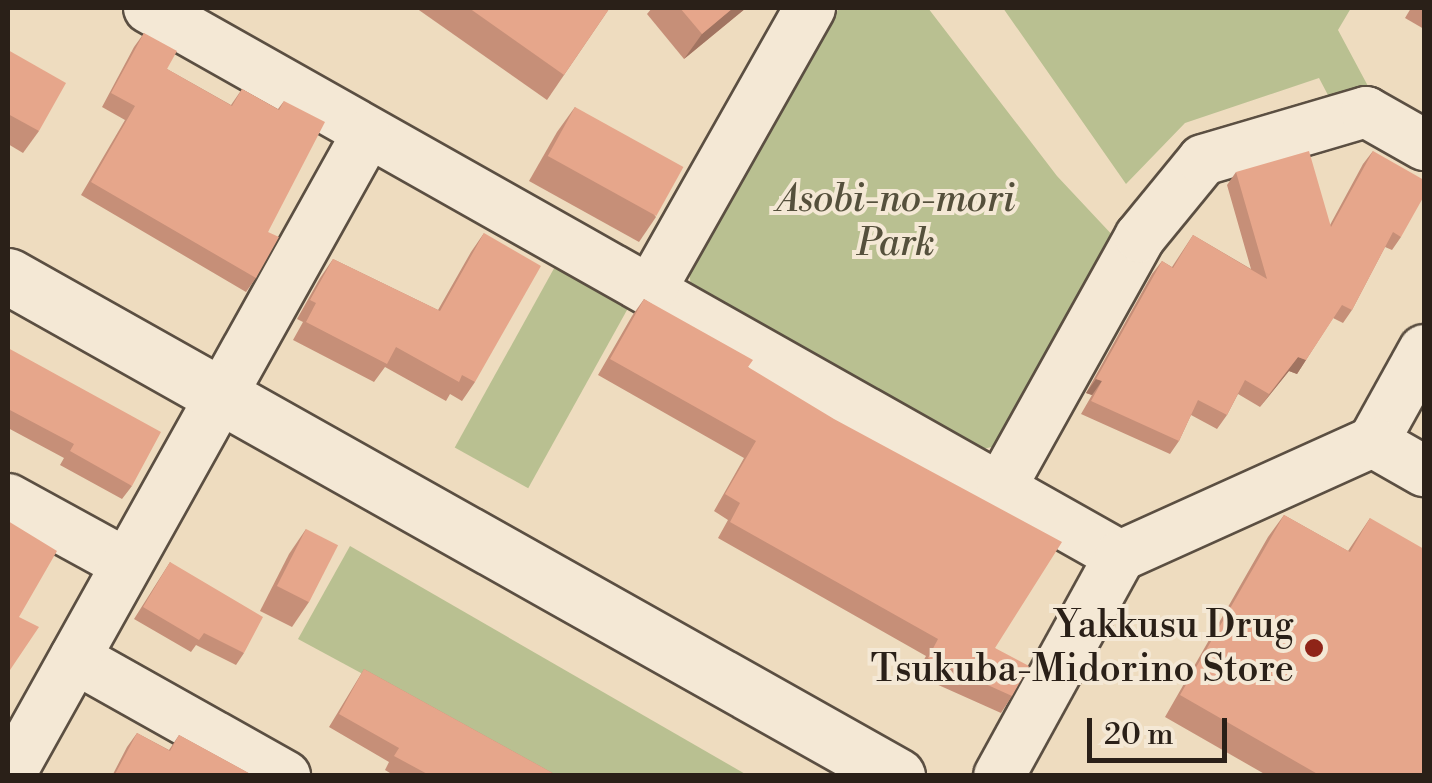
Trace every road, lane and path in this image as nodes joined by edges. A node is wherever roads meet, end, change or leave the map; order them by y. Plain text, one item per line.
1 (148, 8) edge
2 (810, 8) edge
3 (366, 136) junction
4 (1424, 145) edge
5 (8, 276) edge
6 (652, 289) junction
7 (1424, 350) edge
8 (220, 397) junction
9 (1373, 442) junction
10 (1424, 471) edge
11 (1002, 484) junction
12 (8, 499) edge
13 (1120, 556) junction
14 (126, 563) junction
15 (75, 658) junction
16 (8, 776) edge
17 (285, 776) edge
18 (897, 776) edge
19 (998, 776) edge

1 - 3 street
2 - 6 street
3 - 6 street
3 - 8 street
4 - 11 street
5 - 8 street
6 - 11 street
7 - 9 street
8 - 14 street
8 - 18 street
9 - 10 street
9 - 13 street
11 - 13 street
12 - 14 street
13 - 19 street
14 - 15 street
15 - 16 street
15 - 17 street

